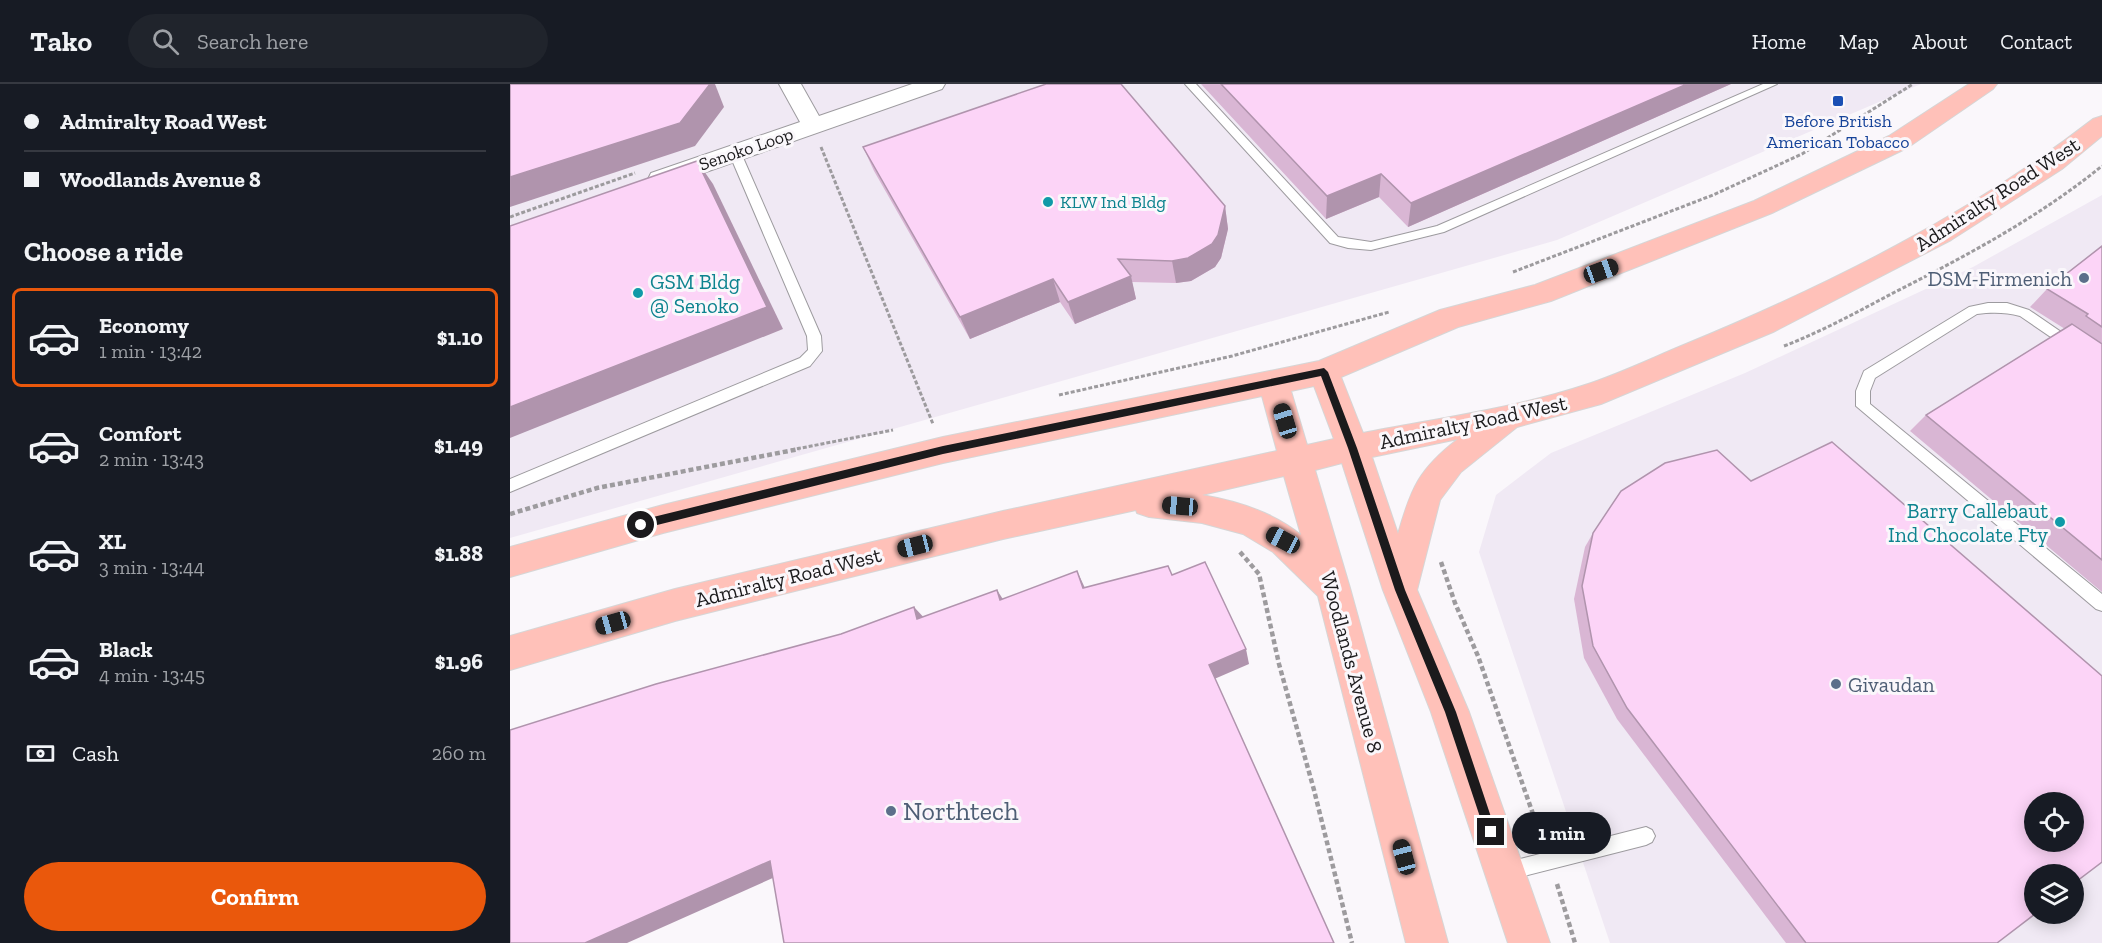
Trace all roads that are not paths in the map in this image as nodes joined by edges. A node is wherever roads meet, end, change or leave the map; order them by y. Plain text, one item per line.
1 (790, 84) edge
2 (934, 84) edge
3 (1190, 84) edge
4 (1772, 84) edge
5 (1985, 84) edge
6 (2102, 124) edge
7 (813, 125) junction
8 (735, 153) junction
9 (634, 188) edge
10 (2102, 367) edge
11 (1324, 372) junction
12 (1273, 382) junction
13 (1510, 416) junction
14 (1353, 448) junction
15 (1297, 460) junction
16 (510, 486) edge
17 (1116, 500) junction
18 (510, 562) edge
19 (1334, 588) junction
20 (1400, 590) junction
21 (2102, 604) edge
22 (510, 653) edge
23 (1646, 836) dead end
24 (1504, 872) junction
25 (1427, 943) edge
26 (1529, 943) edge

1 - 7 street, Senoko Loop
2 - 7 street, Senoko Loop
3 - 4 lane
5 - 11 main road
6 - 13 main road, Admiralty Road West
7 - 8 street, Senoko Loop
8 - 9 street, Senoko Loop
8 - 16 lane
10 - 21 lane
11 - 12 main road
11 - 14 main road
12 - 15 main road, Woodlands Avenue 8
12 - 18 main road
13 - 14 main road, Admiralty Road West
13 - 20 main road
14 - 15 main road, Admiralty Road West
14 - 20 main road
15 - 17 main road, Admiralty Road West
15 - 19 main road, Woodlands Avenue 8
17 - 19 main road
17 - 22 main road, Admiralty Road West
19 - 25 main road, Woodlands Avenue 8
20 - 24 main road
23 - 24 lane
24 - 26 main road

